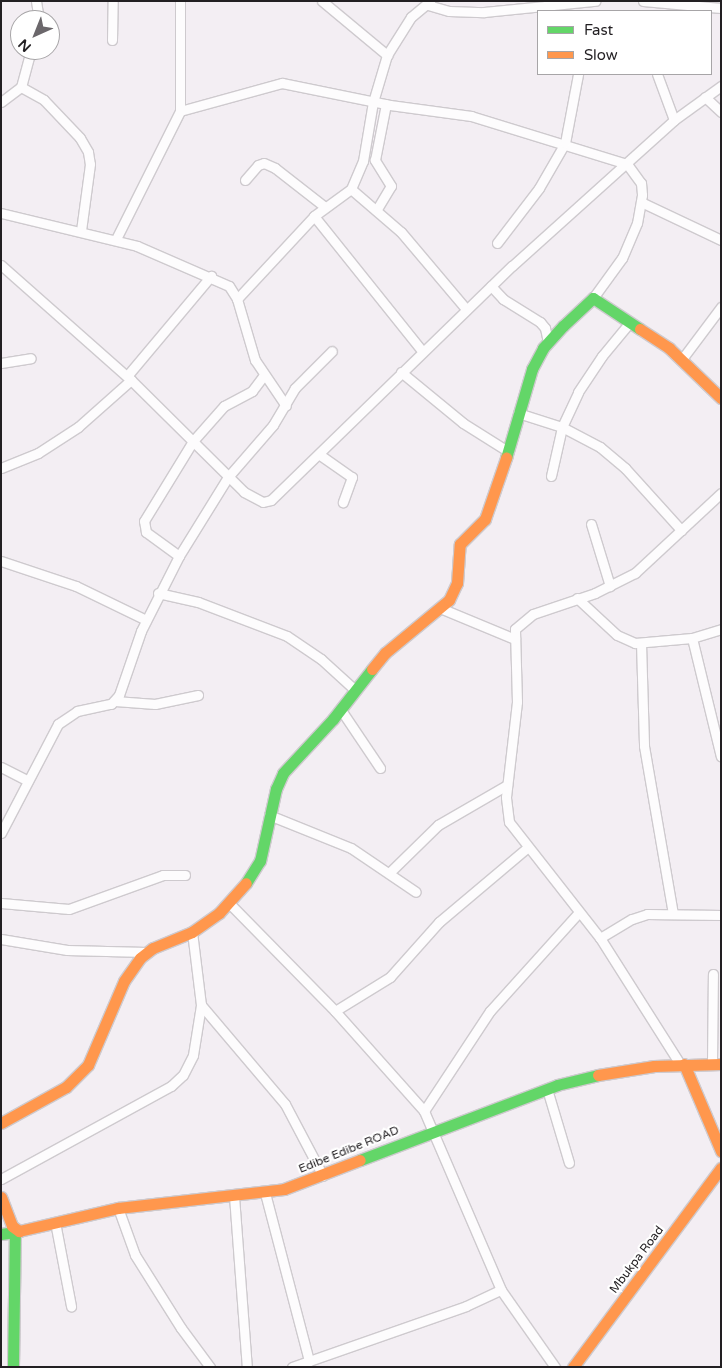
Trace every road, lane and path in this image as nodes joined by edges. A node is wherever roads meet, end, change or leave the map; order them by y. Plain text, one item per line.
1 (113, 1) edge
2 (180, 1) edge
3 (322, 1) edge
4 (595, 1) edge
5 (643, 1) edge
6 (591, 2) edge
7 (429, 3) edge
8 (654, 5) edge
9 (721, 8) edge
10 (112, 40) dead end
11 (388, 55) junction
12 (28, 60) edge
13 (578, 75) edge
14 (657, 75) edge
15 (721, 86) edge
16 (21, 87) junction
17 (705, 97) junction
18 (1, 102) edge
19 (373, 102) junction
20 (386, 104) junction
21 (180, 111) junction
22 (721, 112) edge
23 (674, 120) junction
24 (565, 143) junction
25 (627, 164) junction
26 (245, 180) dead end
27 (351, 189) junction
28 (641, 202) junction
29 (324, 207) junction
30 (377, 209) junction
31 (1, 213) edge
32 (314, 216) junction
33 (81, 231) junction
34 (116, 239) junction
35 (721, 240) edge
36 (497, 243) dead end
37 (1, 265) edge
38 (211, 276) junction
39 (491, 286) junction
40 (593, 298) junction
41 (236, 299) junction
42 (721, 307) edge
43 (466, 309) junction
44 (630, 322) junction
45 (548, 342) junction
46 (332, 350) dead end
47 (422, 351) junction
48 (31, 358) dead end
49 (682, 359) junction
50 (1, 363) edge
51 (401, 372) junction
52 (264, 375) junction
53 (129, 378) junction
54 (721, 398) edge
55 (286, 406) junction
56 (518, 413) junction
57 (562, 427) junction
58 (193, 441) junction
59 (509, 452) junction
60 (320, 454) junction
61 (1, 468) edge
62 (228, 476) junction
63 (551, 476) dead end
64 (721, 493) edge
65 (343, 502) dead end
66 (591, 524) dead end
67 (681, 530) junction
68 (179, 556) junction
69 (1, 561) edge
70 (610, 586) junction
71 (158, 593) junction
72 (576, 598) junction
73 (440, 608) junction
74 (146, 620) junction
75 (721, 629) edge
76 (692, 638) junction
77 (515, 639) junction
78 (641, 642) junction
79 (356, 691) junction
80 (198, 695) dead end
81 (115, 701) junction
82 (341, 710) junction
83 (721, 758) edge
84 (1, 767) edge
85 (380, 768) dead end
86 (28, 781) junction
87 (507, 785) junction
88 (269, 815) junction
89 (1, 833) edge
90 (527, 848) junction
91 (389, 872) junction
92 (185, 875) dead end
93 (416, 892) dead end
94 (1, 902) edge
95 (230, 904) junction
96 (579, 912) junction
97 (673, 914) junction
98 (721, 915) edge
99 (192, 932) junction
100 (600, 938) junction
101 (1, 939) edge
102 (146, 952) junction
103 (713, 974) dead end
104 (200, 1005) junction
105 (336, 1011) junction
106 (682, 1064) junction
107 (716, 1064) edge
108 (547, 1089) junction
109 (424, 1111) junction
110 (1, 1122) edge
111 (434, 1131) junction
112 (721, 1151) edge
113 (569, 1163) dead end
114 (721, 1168) edge
115 (323, 1176) junction
116 (1, 1179) edge
117 (265, 1193) junction
118 (234, 1196) junction
119 (1, 1198) edge
120 (118, 1208) junction
121 (55, 1222) junction
122 (15, 1231) junction
123 (1, 1234) edge
124 (502, 1290) junction
125 (71, 1306) dead end
126 (309, 1361) junction
127 (13, 1367) edge
128 (210, 1367) edge
129 (248, 1367) edge
130 (292, 1367) edge
131 (555, 1367) edge
132 (572, 1367) edge

1 - 10 street
2 - 21 street
3 - 11 street
4 - 6 street
5 - 8 street
6 - 7 street
7 - 11 street
8 - 9 street
11 - 19 street
12 - 16 street
13 - 24 street
14 - 23 street
15 - 17 street
16 - 18 street
16 - 33 street
17 - 22 street
17 - 23 street
19 - 20 street
19 - 21 street
19 - 27 street
20 - 24 street
20 - 30 street
21 - 34 street
23 - 25 street
24 - 25 street
24 - 36 street
25 - 28 street
25 - 39 street
26 - 29 street
27 - 29 street
27 - 30 street
28 - 35 street
28 - 40 street
29 - 32 street
30 - 43 street
31 - 33 street
32 - 41 street
32 - 47 street
33 - 34 street
34 - 38 street
37 - 53 street
38 - 41 street
38 - 53 street
39 - 43 street
39 - 45 street
40 - 44 street
40 - 45 street
41 - 52 street
42 - 49 street
43 - 47 street
44 - 49 street
44 - 57 street
45 - 56 street
46 - 55 street
47 - 51 street
48 - 50 street
49 - 54 street
51 - 59 street
51 - 60 street
52 - 55 street
52 - 58 street
53 - 58 street
53 - 61 street
55 - 62 street
56 - 57 street
56 - 59 street
57 - 63 street
57 - 67 street
58 - 62 street
58 - 68 street
59 - 73 street
60 - 62 street
60 - 65 street
62 - 68 street
64 - 67 street
66 - 70 street
67 - 70 street
68 - 71 street
69 - 74 street
70 - 72 street
71 - 74 street
71 - 79 street
72 - 77 street
72 - 78 street
73 - 77 street
73 - 79 street
74 - 81 street
75 - 76 street
76 - 78 street
76 - 83 street
77 - 87 street
78 - 97 street
79 - 82 street
80 - 81 street
81 - 86 street
82 - 85 street
82 - 88 street
84 - 86 street
86 - 89 street
87 - 90 street
87 - 91 street
88 - 91 street
88 - 95 street
90 - 96 street
90 - 105 street
91 - 93 street
92 - 94 street
95 - 99 street
95 - 105 street
96 - 100 street
96 - 109 street
97 - 98 street
97 - 100 street
99 - 102 street
99 - 104 street
100 - 106 street
101 - 102 street
102 - 110 street
103 - 107 street
104 - 115 street
104 - 116 street
105 - 109 street
106 - 107 street, Edibe Edibe ROAD
106 - 108 street, Edibe Edibe ROAD
106 - 112 street
108 - 111 street, Edibe Edibe ROAD
108 - 113 street
109 - 111 street
111 - 115 street, Edibe Edibe ROAD
111 - 124 street
114 - 132 street, Mbukpa Road
115 - 117 street, Edibe Edibe ROAD
117 - 118 street, Edibe Edibe ROAD
117 - 126 street
118 - 120 street, Edibe Edibe ROAD
118 - 129 street
119 - 122 street
120 - 121 street, Edibe Edibe ROAD
120 - 128 street
121 - 122 street, Edibe Edibe ROAD
121 - 125 street
122 - 123 street, Edibe Edibe ROAD
122 - 127 street
124 - 126 street
124 - 131 street
126 - 130 street

